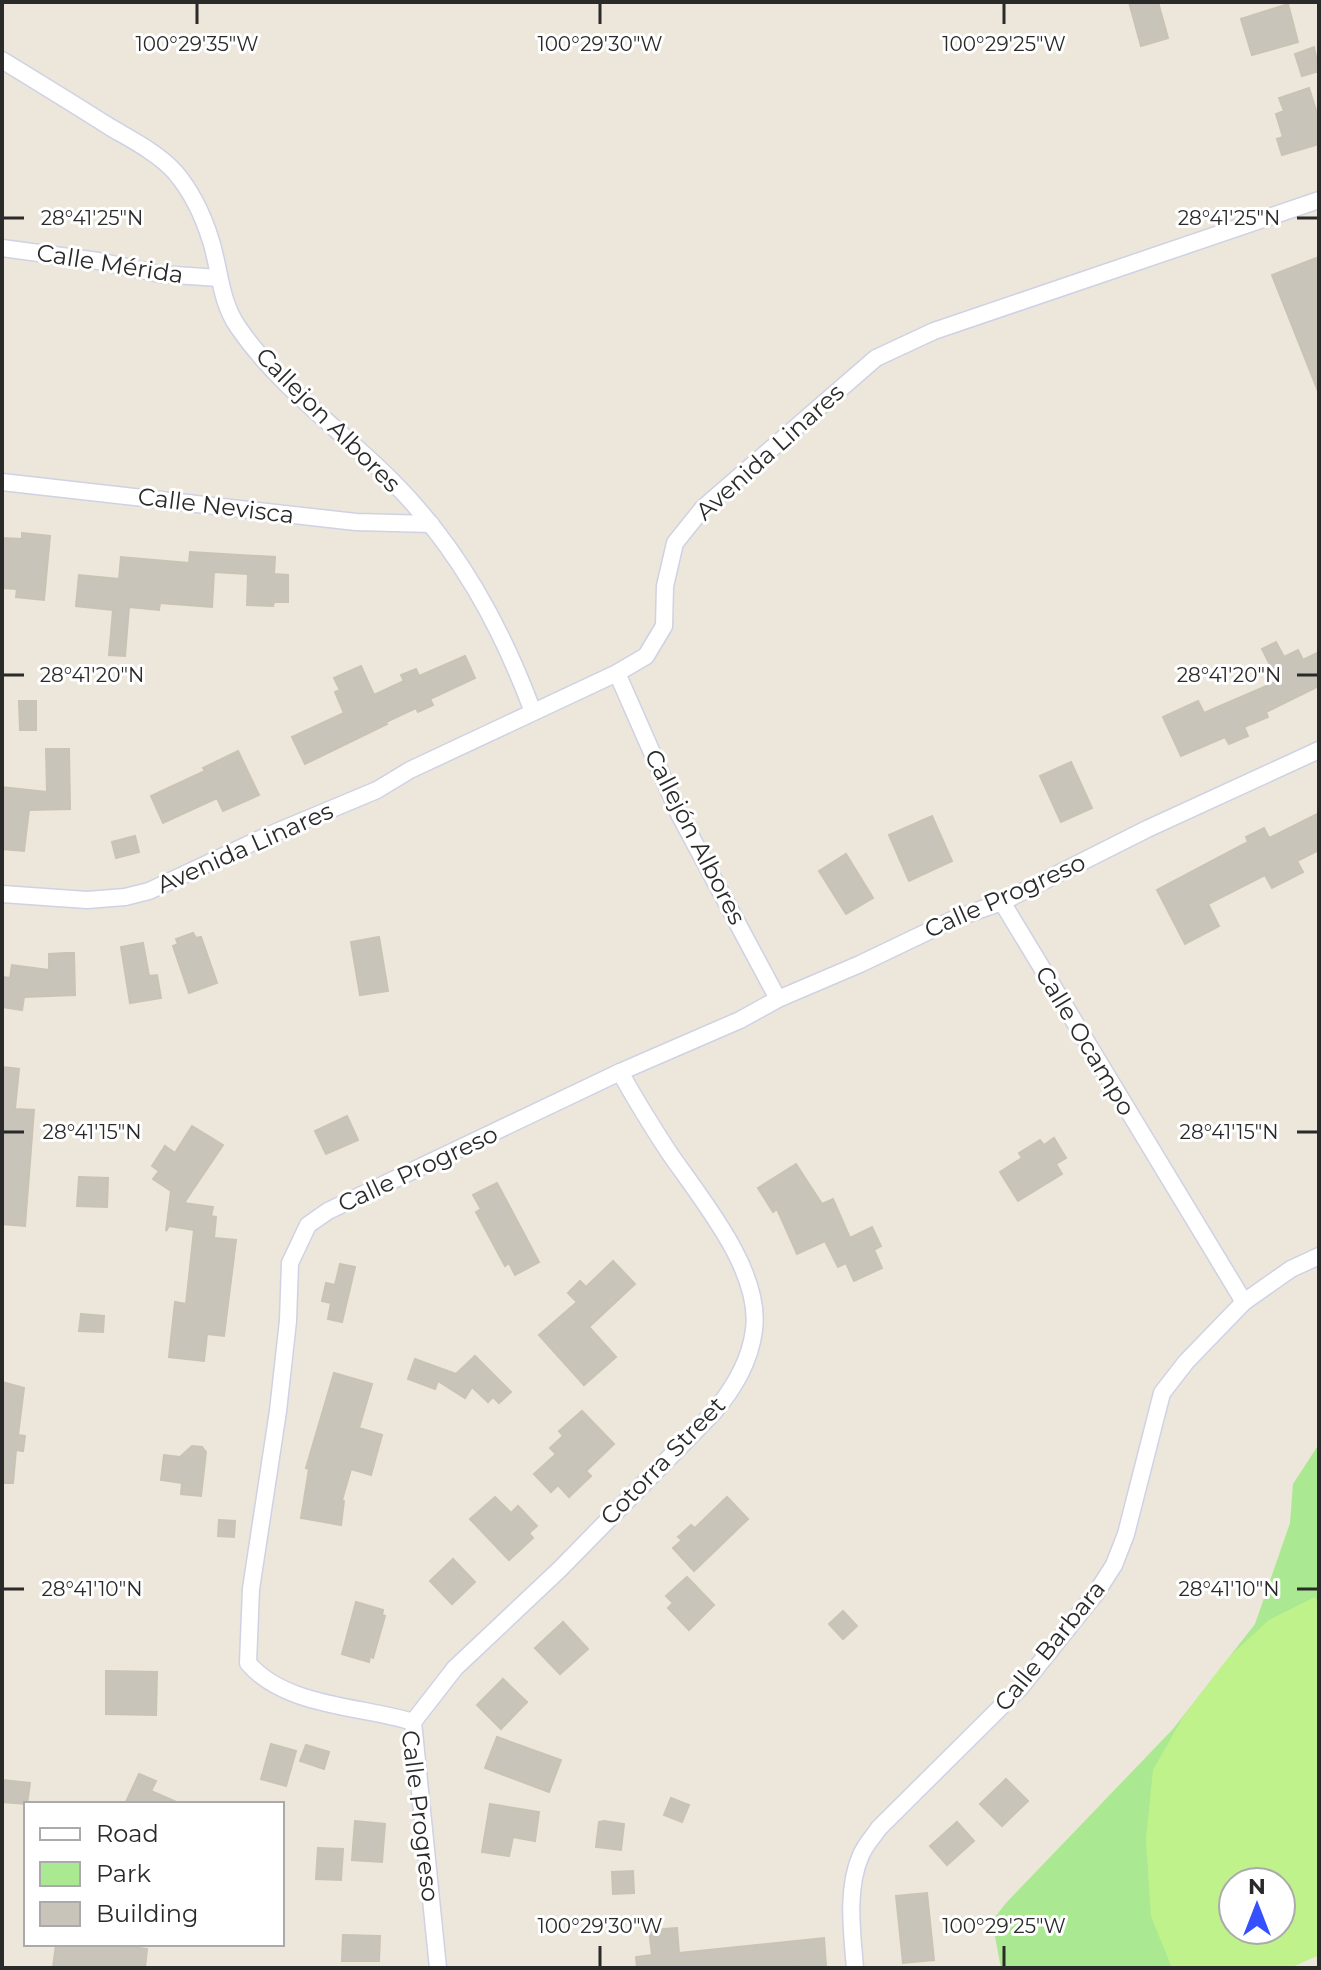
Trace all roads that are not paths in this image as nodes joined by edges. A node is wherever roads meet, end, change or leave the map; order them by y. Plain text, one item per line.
1 (2, 60) edge
2 (1319, 200) edge
3 (2, 248) edge
4 (219, 278) junction
5 (2, 482) edge
6 (431, 524) junction
7 (617, 673) junction
8 (533, 712) junction
9 (1319, 750) edge
10 (2, 894) edge
11 (1002, 902) junction
12 (778, 999) junction
13 (620, 1072) junction
14 (1319, 1256) edge
15 (1244, 1302) junction
16 (413, 1722) junction
17 (438, 1968) edge
18 (855, 1968) edge

1 - 4 street, Callejon Albores
2 - 7 street, Avenida Linares
3 - 4 street, Calle Mérida
4 - 6 street, Callejon Albores
5 - 6 street, Calle Nevisca
6 - 8 street, Callejon Albores
7 - 8 street, Avenida Linares
7 - 12 street, Callejón Albores
8 - 10 street, Avenida Linares
9 - 11 street, Calle Progreso
11 - 12 street, Calle Progreso
11 - 15 street, Calle Ocampo
12 - 13 street, Calle Progreso
13 - 16 street, Cotorra Street
13 - 16 street, Calle Progreso
14 - 15 street, Calle Barbara
15 - 18 street, Calle Barbara
16 - 17 street, Calle Progreso

